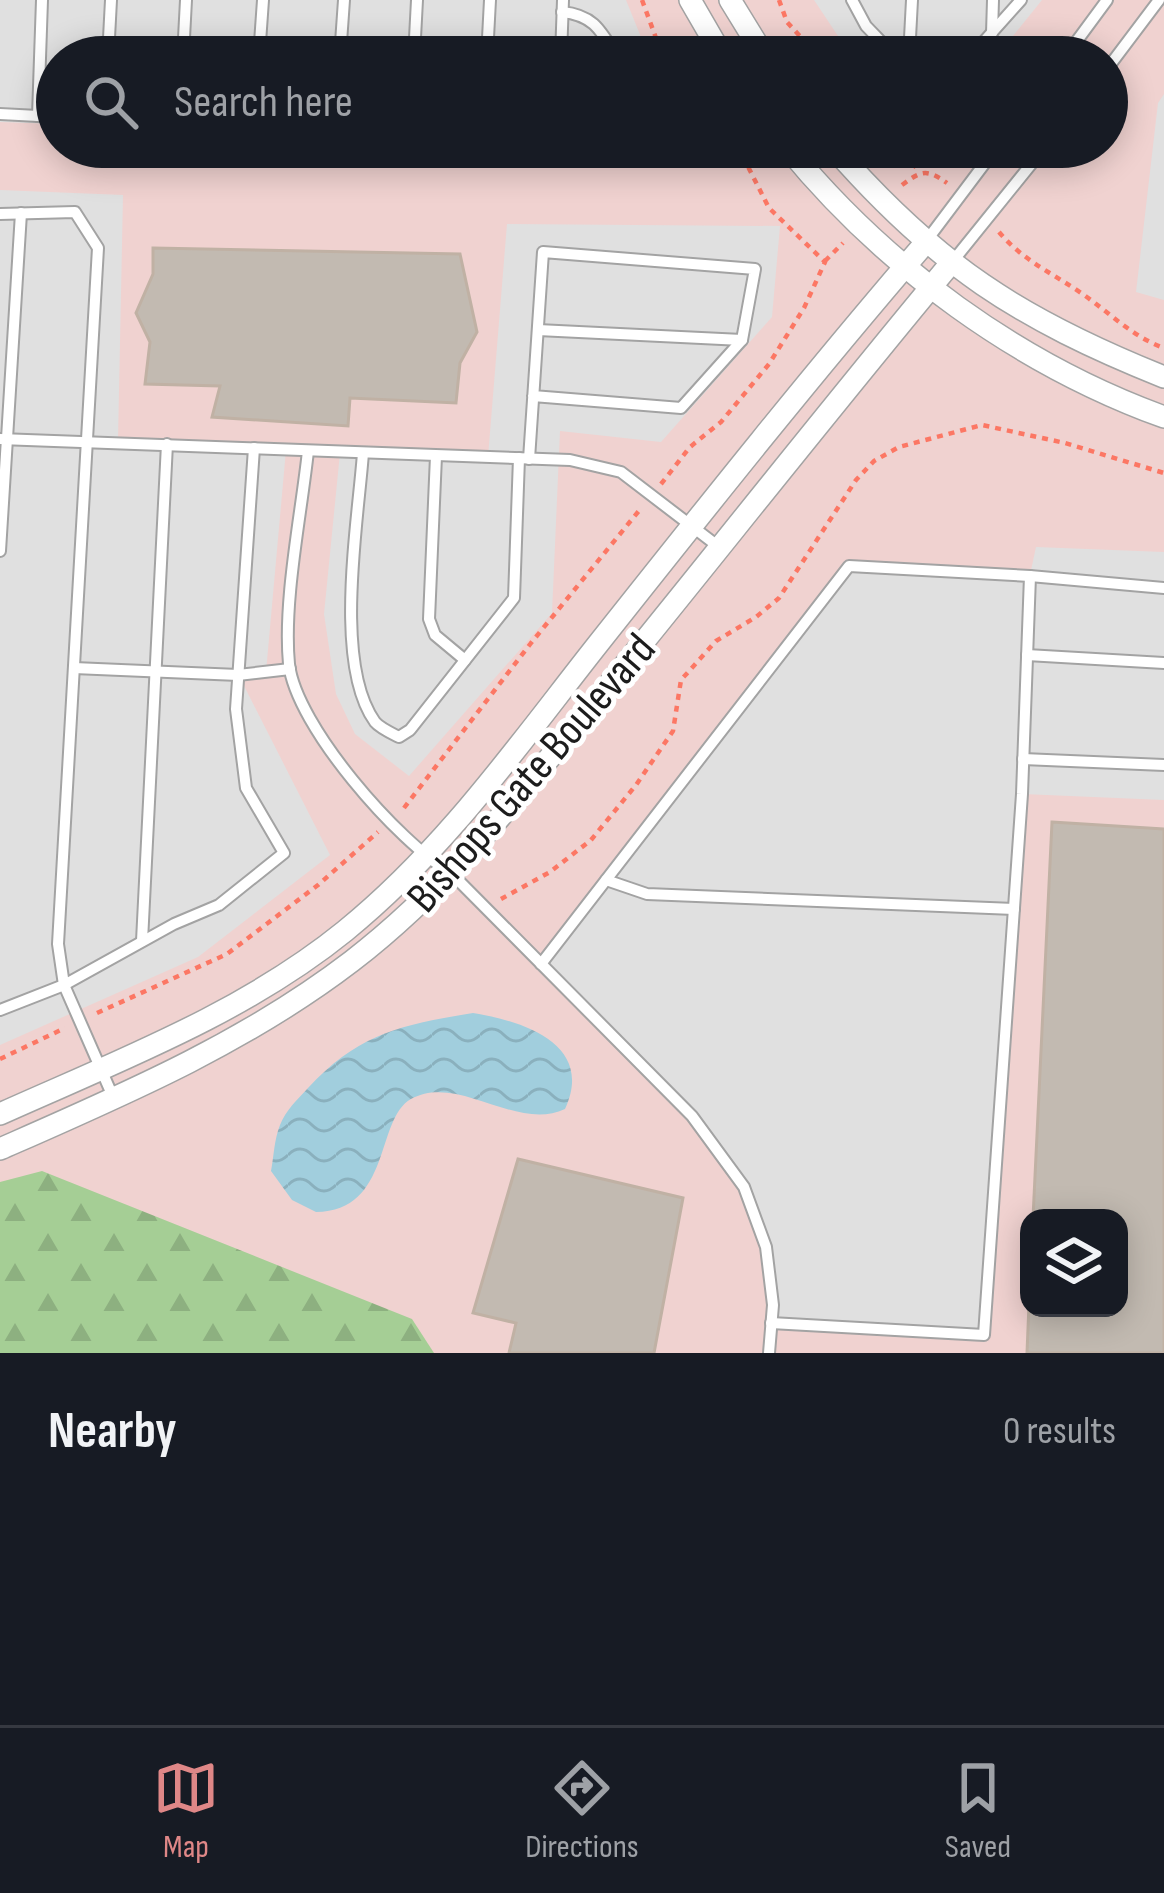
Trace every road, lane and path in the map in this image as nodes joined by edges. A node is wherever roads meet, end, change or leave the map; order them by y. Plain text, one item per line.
1 (42, 0) edge
2 (111, 0) edge
3 (186, 0) edge
4 (263, 0) edge
5 (344, 0) edge
6 (417, 0) edge
7 (490, 0) edge
8 (642, 0) edge
9 (690, 0) edge
10 (730, 0) edge
11 (778, 0) edge
12 (852, 0) edge
13 (912, 0) edge
14 (993, 0) edge
15 (1021, 0) edge
16 (1107, 0) edge
17 (1159, 0) edge
18 (562, 6) edge
19 (992, 33) junction
20 (41, 36) edge
21 (110, 36) edge
22 (185, 36) edge
23 (260, 36) edge
24 (341, 36) edge
25 (415, 36) edge
26 (488, 36) edge
27 (561, 36) edge
28 (604, 36) edge
29 (655, 36) edge
30 (711, 36) edge
31 (752, 36) edge
32 (799, 36) edge
33 (876, 36) edge
34 (910, 36) edge
35 (989, 36) edge
36 (1080, 36) edge
37 (1128, 41) edge
38 (0, 114) edge
39 (36, 116) edge
40 (805, 168) edge
41 (854, 168) edge
42 (917, 168) edge
43 (981, 168) edge
44 (1028, 168) edge
45 (920, 171) dead end
46 (21, 213) junction
47 (0, 214) edge
48 (926, 242) junction
49 (951, 263) junction
50 (907, 265) junction
51 (932, 287) junction
52 (538, 330) junction
53 (742, 340) junction
54 (1164, 377) edge
55 (533, 396) junction
56 (1164, 418) edge
57 (4, 440) edge
58 (87, 441) junction
59 (167, 444) junction
60 (254, 448) junction
61 (308, 452) junction
62 (362, 453) junction
63 (436, 456) junction
64 (524, 458) junction
65 (694, 525) junction
66 (720, 548) junction
67 (0, 550) edge
68 (1030, 576) junction
69 (1164, 588) edge
70 (1027, 655) junction
71 (465, 660) junction
72 (1164, 663) edge
73 (74, 668) junction
74 (290, 670) junction
75 (154, 671) junction
76 (238, 675) junction
77 (1023, 759) junction
78 (1164, 765) edge
79 (424, 857) junction
80 (451, 873) junction
81 (606, 880) junction
82 (1014, 909) junction
83 (142, 941) junction
84 (541, 964) junction
85 (64, 985) junction
86 (0, 1010) edge
87 (103, 1068) junction
88 (114, 1099) junction
89 (0, 1114) edge
90 (0, 1149) edge
91 (771, 1323) junction
92 (769, 1353) edge

1 - 20 lane
2 - 21 lane
3 - 22 lane
4 - 23 lane
5 - 24 lane
6 - 25 lane
7 - 26 lane
8 - 29 path
9 - 30 street
10 - 31 street
11 - 32 path
12 - 33 lane
13 - 34 lane
14 - 19 lane
15 - 19 lane
16 - 36 lane
17 - 37 lane
18 - 27 lane
18 - 28 lane
19 - 35 lane
38 - 39 lane
40 - 50 street
41 - 48 street
42 - 45 path
43 - 48 lane
44 - 49 lane
46 - 47 lane
46 - 57 lane
46 - 58 lane
48 - 49 street
48 - 50 street, Bishops Gate Boulevard
49 - 51 street, Bishops Gate Boulevard
49 - 54 street
50 - 51 street
50 - 65 street, Bishops Gate Boulevard
51 - 56 street
51 - 66 street, Bishops Gate Boulevard
52 - 53 lane
52 - 53 lane
52 - 55 lane
53 - 55 lane
55 - 64 lane
57 - 58 lane
57 - 67 lane
58 - 59 lane
58 - 73 lane
59 - 60 lane
59 - 75 lane
60 - 61 lane
60 - 76 lane
61 - 62 lane
61 - 74 lane
62 - 63 lane
62 - 71 lane
63 - 64 lane
63 - 71 lane
64 - 65 lane
64 - 71 lane
65 - 66 lane
65 - 79 street, Bishops Gate Boulevard
66 - 80 street, Bishops Gate Boulevard
68 - 69 lane
68 - 70 lane
68 - 81 lane
70 - 72 lane
70 - 77 lane
73 - 75 lane
73 - 85 lane
74 - 76 lane
74 - 79 lane
75 - 76 lane
75 - 83 lane
76 - 83 lane
77 - 78 lane
77 - 82 lane
79 - 80 lane
79 - 87 street, Bishops Gate Boulevard
80 - 84 lane
80 - 88 street, Bishops Gate Boulevard
81 - 82 lane
81 - 84 lane
82 - 91 lane
83 - 85 lane
84 - 91 lane
85 - 86 lane
85 - 87 lane
87 - 88 lane
87 - 89 street, Bishops Gate Boulevard
88 - 90 street, Bishops Gate Boulevard
91 - 92 lane

